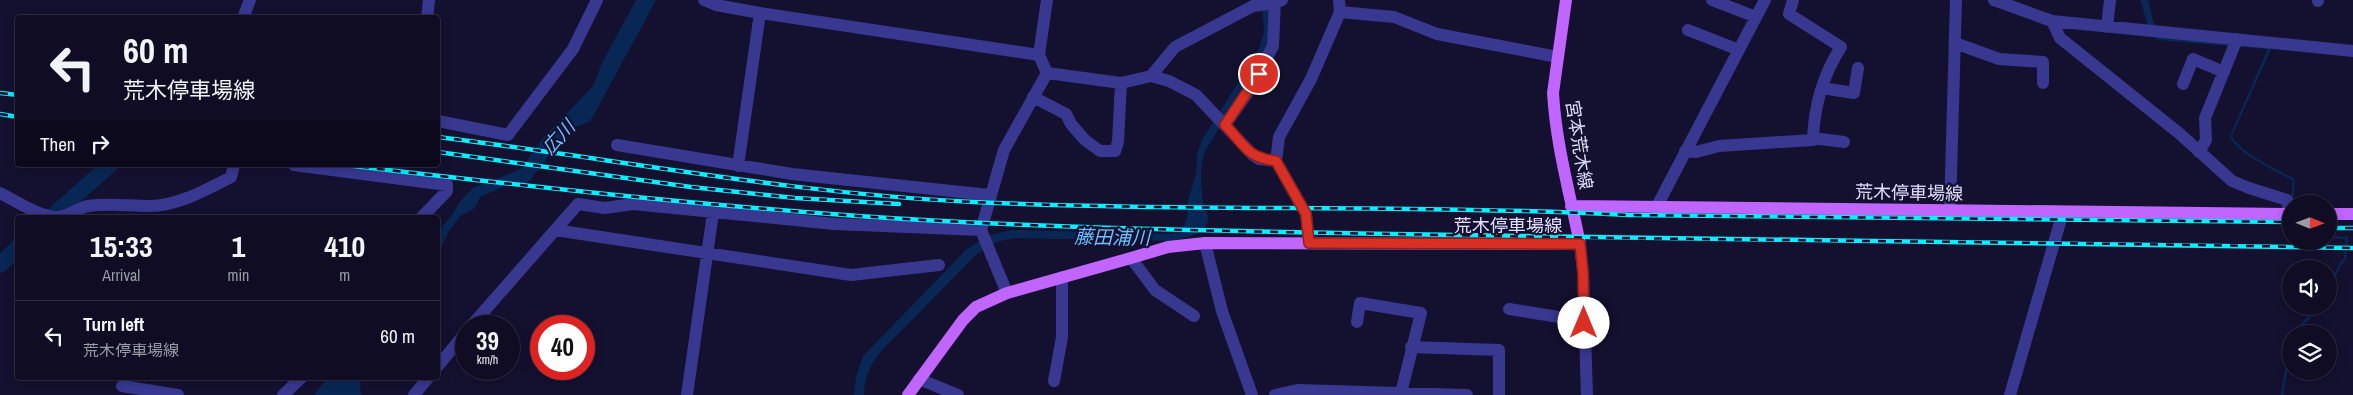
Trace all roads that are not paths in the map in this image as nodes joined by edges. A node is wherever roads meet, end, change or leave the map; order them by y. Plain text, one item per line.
1 (250, 0) edge
2 (429, 0) edge
3 (597, 0) edge
4 (704, 0) edge
5 (1047, 0) edge
6 (1566, 0) edge
7 (1712, 0) edge
8 (1765, 0) edge
9 (1793, 0) edge
10 (1956, 0) edge
11 (1994, 0) edge
12 (2110, 0) edge
13 (1277, 1) edge
14 (1339, 6) edge
15 (760, 13) junction
16 (244, 15) edge
17 (426, 15) edge
18 (1756, 18) junction
19 (2052, 21) junction
20 (2107, 27) junction
21 (1688, 30) dead end
22 (2237, 40) junction
23 (1955, 43) junction
24 (1739, 50) junction
25 (2353, 51) edge
26 (1040, 55) junction
27 (1558, 57) junction
28 (1858, 68) dead end
29 (2224, 72) junction
30 (1048, 73) junction
31 (1151, 76) junction
32 (1121, 83) junction
33 (2043, 83) dead end
34 (2183, 84) dead end
35 (1822, 88) junction
36 (1033, 97) junction
37 (440, 122) edge
38 (1225, 125) junction
39 (1813, 138) junction
40 (1844, 142) dead end
41 (617, 145) dead end
42 (1686, 151) junction
43 (2199, 152) junction
44 (1276, 161) junction
45 (738, 166) junction
46 (234, 167) edge
47 (309, 167) edge
48 (0, 193) edge
49 (989, 195) junction
50 (2282, 198) edge
51 (1571, 206) junction
52 (1656, 208) junction
53 (1950, 211) junction
54 (149, 212) edge
55 (2064, 212) junction
56 (713, 213) junction
57 (2282, 214) edge
58 (2338, 214) edge
59 (2353, 214) edge
60 (46, 215) edge
61 (63, 215) edge
62 (424, 215) edge
63 (555, 230) junction
64 (981, 230) junction
65 (1206, 243) junction
66 (1309, 243) junction
67 (1580, 244) junction
68 (707, 253) junction
69 (1131, 258) junction
70 (939, 265) dead end
71 (1062, 277) junction
72 (1007, 293) junction
73 (1509, 309) dead end
74 (481, 315) edge
75 (1194, 316) dead end
76 (1584, 321) junction
77 (1357, 322) dead end
78 (455, 345) edge
79 (1412, 347) junction
80 (440, 364) edge
81 (919, 379) junction
82 (299, 380) edge
83 (426, 380) edge
84 (1054, 381) dead end
85 (122, 386) edge
86 (1401, 393) junction
87 (178, 395) edge
88 (283, 395) edge
89 (414, 395) edge
90 (687, 395) edge
91 (908, 395) edge
92 (958, 395) edge
93 (1252, 395) edge
94 (1275, 395) edge
95 (1467, 395) edge
96 (1499, 395) edge
97 (1587, 395) edge
98 (2010, 395) edge

1 - 16 street
2 - 17 street
3 - 37 street
4 - 15 street
5 - 26 street
6 - 27 main road, 宮本荒木線
7 - 18 street
8 - 18 street
9 - 35 street
10 - 23 street
11 - 19 street
12 - 20 street
13 - 31 street
13 - 38 street
14 - 27 street
14 - 44 street
15 - 26 street
15 - 45 street
18 - 24 street
19 - 20 street
19 - 43 street
20 - 22 street
21 - 24 street
22 - 25 street
22 - 29 street
23 - 33 street
23 - 53 street
24 - 42 street
26 - 30 street
27 - 51 main road, 宮本荒木線
28 - 35 street
29 - 34 street
29 - 43 street
30 - 32 street
30 - 36 street
31 - 32 street
31 - 38 street
32 - 36 street
35 - 39 street
36 - 49 street
38 - 44 street
39 - 40 street
39 - 42 street
41 - 45 street
42 - 52 street
43 - 50 street
44 - 66 street
45 - 49 street
46 - 54 street
47 - 62 street
48 - 60 street
49 - 64 street
51 - 52 main road, 荒木停車場線
51 - 67 main road, 荒木停車場線
52 - 53 main road, 荒木停車場線
53 - 55 main road, 荒木停車場線
54 - 61 street
55 - 57 main road, 荒木停車場線
55 - 98 street
56 - 63 street
56 - 64 street
56 - 68 street
58 - 59 main road
63 - 68 street
63 - 74 street
64 - 72 street
65 - 66 main road, 荒木停車場線
65 - 69 main road, 荒木停車場線
65 - 93 street
66 - 67 main road, 荒木停車場線
67 - 76 street
68 - 70 street
68 - 90 street
69 - 71 main road, 荒木停車場線
69 - 75 street
71 - 72 main road, 荒木停車場線
71 - 84 street
72 - 81 main road, 荒木停車場線
73 - 76 street
76 - 97 street
77 - 79 street
78 - 80 street
79 - 86 street
79 - 96 street
81 - 91 main road, 荒木停車場線
81 - 92 street
82 - 88 street
83 - 89 street
85 - 87 street
86 - 94 street
86 - 95 street

